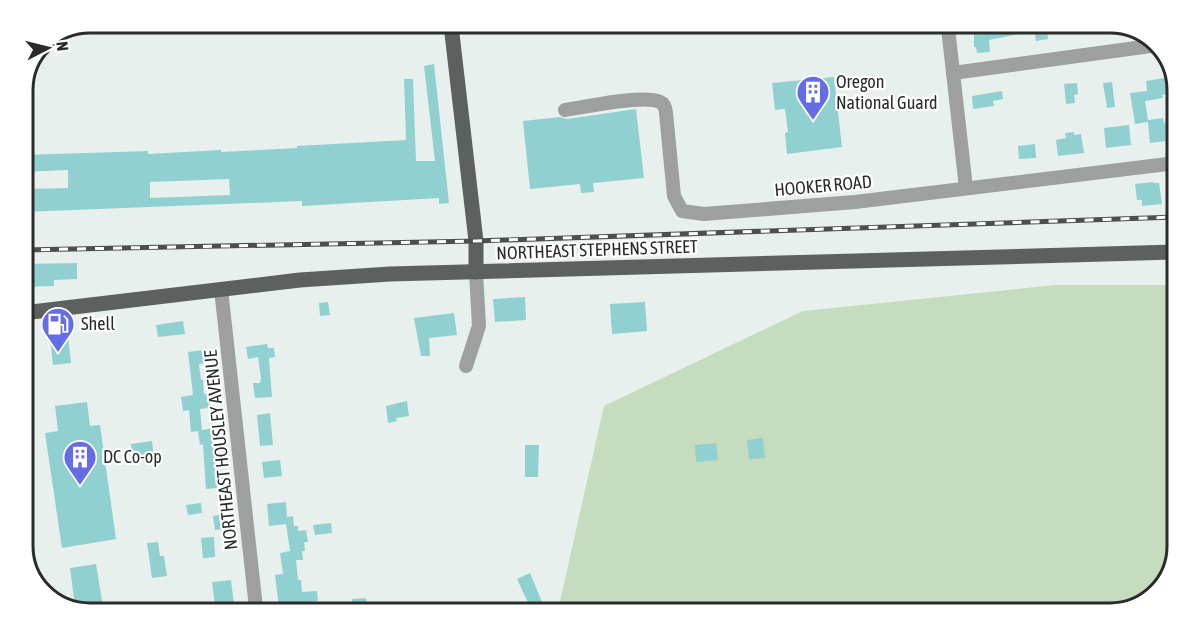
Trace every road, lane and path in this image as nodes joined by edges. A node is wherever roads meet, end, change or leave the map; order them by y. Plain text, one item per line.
1 (452, 33) edge
2 (949, 33) edge
3 (1147, 46) edge
4 (954, 73) junction
5 (565, 110) dead end
6 (1167, 164) edge
7 (966, 188) junction
8 (1167, 252) edge
9 (476, 272) junction
10 (222, 289) junction
11 (33, 312) edge
12 (466, 366) dead end
13 (255, 603) edge

1 - 9 main road
2 - 4 street
3 - 4 street
4 - 7 street
5 - 7 street, HOOKER ROAD
6 - 7 street, HOOKER ROAD
8 - 9 main road, NORTHEAST STEPHENS STREET
9 - 10 main road, NORTHEAST STEPHENS STREET
9 - 12 street
10 - 11 main road, NORTHEAST STEPHENS STREET
10 - 13 street, NORTHEAST HOUSLEY AVENUE

